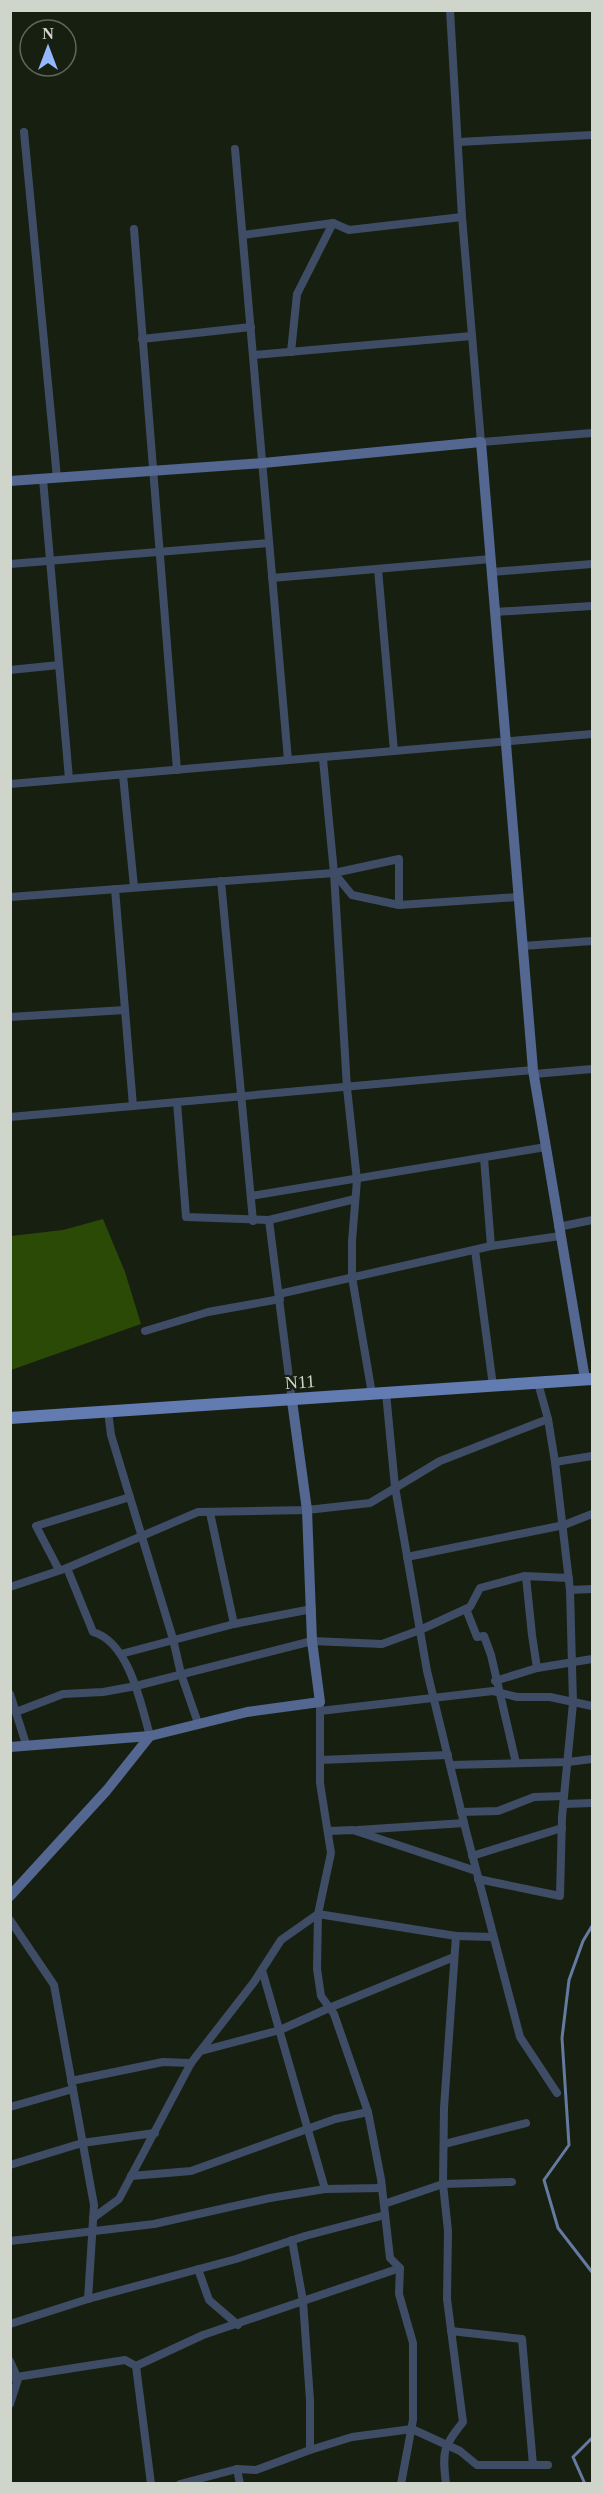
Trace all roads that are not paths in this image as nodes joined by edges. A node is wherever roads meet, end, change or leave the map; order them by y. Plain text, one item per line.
1 (450, 10) edge
2 (24, 132) dead end
3 (592, 135) edge
4 (459, 142) junction
5 (235, 149) dead end
6 (462, 217) junction
7 (333, 223) junction
8 (134, 229) dead end
9 (243, 235) junction
10 (251, 327) junction
11 (472, 336) junction
12 (142, 339) junction
13 (291, 352) junction
14 (253, 355) junction
15 (592, 433) edge
16 (481, 442) junction
17 (262, 463) junction
18 (152, 471) junction
19 (57, 478) junction
20 (43, 479) junction
21 (10, 481) edge
22 (269, 543) junction
23 (158, 550) junction
24 (491, 559) junction
25 (50, 561) junction
26 (10, 564) edge
27 (592, 564) edge
28 (378, 569) junction
29 (492, 572) junction
30 (272, 578) junction
31 (592, 606) edge
32 (495, 612) junction
33 (60, 665) junction
34 (10, 670) edge
35 (592, 734) edge
36 (506, 741) junction
37 (394, 751) junction
38 (323, 759) junction
39 (288, 760) junction
40 (177, 770) junction
41 (123, 775) junction
42 (69, 779) junction
43 (10, 784) edge
44 (334, 873) junction
45 (221, 880) junction
46 (134, 887) junction
47 (115, 889) junction
48 (10, 897) edge
49 (519, 897) junction
50 (399, 905) junction
51 (592, 941) edge
52 (523, 946) junction
53 (125, 1010) junction
54 (10, 1017) edge
55 (592, 1069) edge
56 (534, 1072) junction
57 (347, 1088) junction
58 (241, 1096) junction
59 (177, 1102) junction
60 (133, 1106) junction
61 (10, 1117) edge
62 (546, 1147) junction
63 (484, 1158) junction
64 (357, 1180) junction
65 (251, 1196) junction
66 (356, 1199) junction
67 (269, 1220) junction
68 (592, 1220) edge
69 (253, 1221) junction
70 (559, 1232) junction
71 (491, 1246) junction
72 (475, 1250) junction
73 (352, 1278) junction
74 (279, 1296) junction
75 (145, 1331) dead end
76 (589, 1379) edge
77 (538, 1383) junction
78 (493, 1386) junction
79 (386, 1393) junction
80 (372, 1394) junction
81 (292, 1401) junction
82 (108, 1411) junction
83 (10, 1418) edge
84 (548, 1419) junction
85 (592, 1456) edge
86 (555, 1461) junction
87 (395, 1487) junction
88 (130, 1497) junction
89 (307, 1510) junction
90 (210, 1513) junction
91 (592, 1514) edge
92 (564, 1525) junction
93 (141, 1534) junction
94 (407, 1557) junction
95 (63, 1569) junction
96 (526, 1577) junction
97 (568, 1578) junction
98 (10, 1587) edge
99 (592, 1589) edge
100 (570, 1590) junction
101 (312, 1609) junction
102 (466, 1609) junction
103 (234, 1624) junction
104 (420, 1630) junction
105 (173, 1639) junction
106 (312, 1641) junction
107 (121, 1654) junction
108 (592, 1659) edge
109 (571, 1663) junction
110 (537, 1668) junction
111 (181, 1674) junction
112 (495, 1681) junction
113 (136, 1686) junction
114 (498, 1692) junction
115 (10, 1694) edge
116 (434, 1699) junction
117 (573, 1703) junction
118 (592, 1706) edge
119 (320, 1707) junction
120 (16, 1712) junction
121 (198, 1723) junction
122 (150, 1736) junction
123 (26, 1744) junction
124 (10, 1747) edge
125 (448, 1755) junction
126 (592, 1759) edge
127 (320, 1760) junction
128 (568, 1762) junction
129 (516, 1763) junction
130 (450, 1766) junction
131 (564, 1800) junction
132 (592, 1803) edge
133 (461, 1812) junction
134 (464, 1823) junction
135 (562, 1828) junction
136 (353, 1830) junction
137 (328, 1831) junction
138 (472, 1856) junction
139 (477, 1875) junction
140 (10, 1896) edge
141 (318, 1914) junction
142 (10, 1920) edge
143 (456, 1936) junction
144 (494, 1937) junction
145 (454, 1957) junction
146 (262, 1970) junction
147 (329, 2008) junction
148 (279, 2030) junction
149 (201, 2051) junction
150 (192, 2063) junction
151 (72, 2085) junction
152 (557, 2093) dead end
153 (10, 2107) edge
154 (368, 2112) junction
155 (526, 2123) dead end
156 (308, 2129) junction
157 (155, 2133) junction
158 (82, 2143) junction
159 (444, 2144) junction
160 (10, 2165) edge
161 (131, 2176) junction
162 (512, 2182) dead end
163 (443, 2184) junction
164 (382, 2188) junction
165 (325, 2189) junction
166 (384, 2204) junction
167 (385, 2214) junction
168 (93, 2218) junction
169 (92, 2232) junction
170 (291, 2240) junction
171 (10, 2241) edge
172 (400, 2268) junction
173 (198, 2269) junction
174 (88, 2299) junction
175 (303, 2301) junction
176 (10, 2325) edge
177 (238, 2325) junction
178 (451, 2331) junction
179 (10, 2361) edge
180 (136, 2366) junction
181 (14, 2378) edge
182 (10, 2404) edge
183 (411, 2429) junction
184 (446, 2444) junction
185 (310, 2450) junction
186 (532, 2465) junction
187 (548, 2465) dead end
188 (237, 2469) junction
189 (151, 2484) edge
190 (180, 2484) edge
191 (240, 2484) edge
192 (402, 2484) edge
193 (446, 2484) edge

1 - 4 street
2 - 19 street
3 - 4 street
4 - 6 street
5 - 9 street
6 - 7 street
6 - 11 street
7 - 9 street
7 - 13 street
8 - 12 street
9 - 10 street
10 - 12 street
10 - 14 street
11 - 13 street
11 - 16 street
12 - 18 street
13 - 14 street
14 - 17 street
15 - 16 street
16 - 17 street
16 - 24 street
17 - 18 street
17 - 22 street
18 - 19 street
18 - 23 street
19 - 20 street
20 - 21 street
20 - 25 street
22 - 23 street
22 - 30 street
23 - 25 street
23 - 40 street
24 - 28 street
24 - 29 street
25 - 26 street
25 - 33 street
27 - 29 street
28 - 30 street
28 - 37 street
29 - 32 street
30 - 39 street
31 - 32 street
32 - 36 street
33 - 34 street
33 - 42 street
35 - 36 street
36 - 37 street
36 - 49 street
37 - 38 street
38 - 39 street
38 - 44 street
39 - 40 street
40 - 41 street
41 - 42 street
41 - 46 street
42 - 43 street
44 - 45 street
44 - 50 street
44 - 50 street
44 - 57 street
45 - 46 street
45 - 58 street
46 - 47 street
47 - 48 street
47 - 53 street
49 - 50 street
49 - 52 street
51 - 52 street
52 - 56 street
53 - 54 street
53 - 60 street
55 - 56 street
56 - 57 street
56 - 62 street
57 - 58 street
57 - 64 street
58 - 59 street
58 - 65 street
59 - 60 street
59 - 69 street
60 - 61 street
62 - 63 street
62 - 70 street
63 - 64 street
63 - 71 street
64 - 65 street
64 - 66 street
65 - 69 street
66 - 67 street
66 - 73 street
67 - 69 street
67 - 74 street
68 - 70 street
70 - 71 street
70 - 76 street
71 - 72 street
72 - 73 street
72 - 78 street
73 - 74 street
73 - 80 street
74 - 75 street
74 - 81 street
76 - 77 main road, N11
77 - 78 main road, N11
77 - 84 street
78 - 79 main road, N11
79 - 80 main road, N11
79 - 87 street
80 - 81 main road, N11
81 - 82 main road, N11
81 - 89 street
82 - 83 main road, N11
82 - 88 street
84 - 86 street
84 - 87 street
85 - 86 street
86 - 92 street
87 - 89 street
87 - 94 street
88 - 93 street
88 - 95 street
89 - 90 street
89 - 101 street
90 - 93 street
90 - 103 street
91 - 92 street
92 - 94 street
92 - 97 street
93 - 95 street
93 - 105 street
94 - 104 street
95 - 98 street
95 - 107 street
96 - 97 street
96 - 102 street
96 - 110 street
97 - 100 street
99 - 100 street
100 - 109 street
101 - 103 street
101 - 106 street
102 - 104 street
102 - 112 street
103 - 105 street
104 - 106 street
104 - 116 street
105 - 107 street
105 - 111 street
106 - 111 street
106 - 119 street
107 - 113 street
108 - 109 street
109 - 110 street
109 - 117 street
110 - 112 street
111 - 113 street
111 - 121 street
112 - 114 street
113 - 120 street
113 - 122 street
114 - 116 street
114 - 117 street
114 - 129 street
115 - 120 street
116 - 119 street
116 - 125 street
117 - 118 street
117 - 128 street
119 - 121 street
119 - 127 street
120 - 123 street
121 - 122 street
122 - 123 street
122 - 140 street
123 - 124 street
125 - 127 street
125 - 130 street
126 - 128 street
127 - 137 street
128 - 129 street
128 - 131 street
129 - 130 street
130 - 133 street
131 - 132 street
131 - 133 street
131 - 135 street
133 - 134 street
134 - 136 street
134 - 138 street
135 - 138 street
135 - 139 street
136 - 137 street
136 - 139 street
137 - 141 street
138 - 139 street
139 - 144 street
141 - 143 street
141 - 146 street
141 - 147 street
142 - 151 street
143 - 144 street
143 - 145 street
144 - 152 street
145 - 147 street
145 - 159 street
146 - 148 street
146 - 149 street
147 - 148 street
147 - 154 street
148 - 149 street
148 - 156 street
149 - 150 street
150 - 151 street
150 - 157 street
151 - 153 street
151 - 158 street
154 - 156 street
154 - 164 street
155 - 159 street
156 - 161 street
156 - 165 street
157 - 158 street
157 - 161 street
158 - 160 street
158 - 168 street
159 - 163 street
161 - 168 street
162 - 163 street
163 - 166 street
163 - 178 street
164 - 165 street
164 - 166 street
165 - 169 street
166 - 167 street
167 - 170 street
167 - 172 street
168 - 169 street
169 - 171 street
169 - 174 street
170 - 173 street
170 - 175 street
172 - 175 street
172 - 183 street
173 - 174 street
173 - 177 street
174 - 176 street
175 - 177 street
175 - 185 street
177 - 180 street
178 - 184 street
178 - 186 street
179 - 181 street
180 - 181 street
180 - 189 street
181 - 182 street
183 - 184 street
183 - 185 street
183 - 192 street
184 - 186 street
184 - 193 street
185 - 188 street
186 - 187 street
188 - 190 street
188 - 191 street

